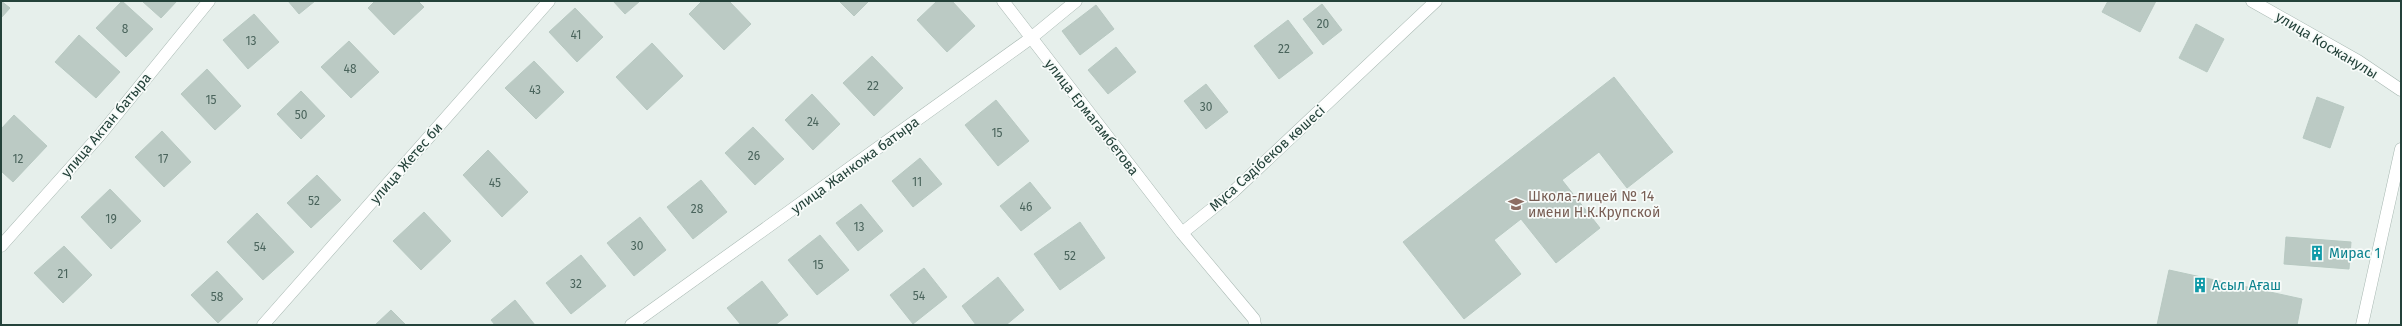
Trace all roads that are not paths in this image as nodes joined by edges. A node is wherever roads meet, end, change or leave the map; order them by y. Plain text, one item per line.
1 (209, 1) edge
2 (549, 1) edge
3 (1003, 1) edge
4 (1076, 1) edge
5 (1436, 1) edge
6 (2252, 1) edge
7 (1031, 38) junction
8 (2401, 90) edge
9 (2401, 149) edge
10 (1182, 234) junction
11 (1, 246) edge
12 (263, 325) edge
13 (630, 325) edge
14 (1255, 325) edge
15 (2362, 325) edge

1 - 11 street, улица Актан батыра
2 - 12 street, улица Жетес би
3 - 7 street, улица Ермагамбетова
4 - 7 street, улица Жанкожа батыра
5 - 10 street, Мұса Сәдібеков көшесі
6 - 8 street, улица Косжанулы
7 - 10 street, улица Ермагамбетова
7 - 13 street, улица Жанкожа батыра
9 - 15 street
10 - 14 street

